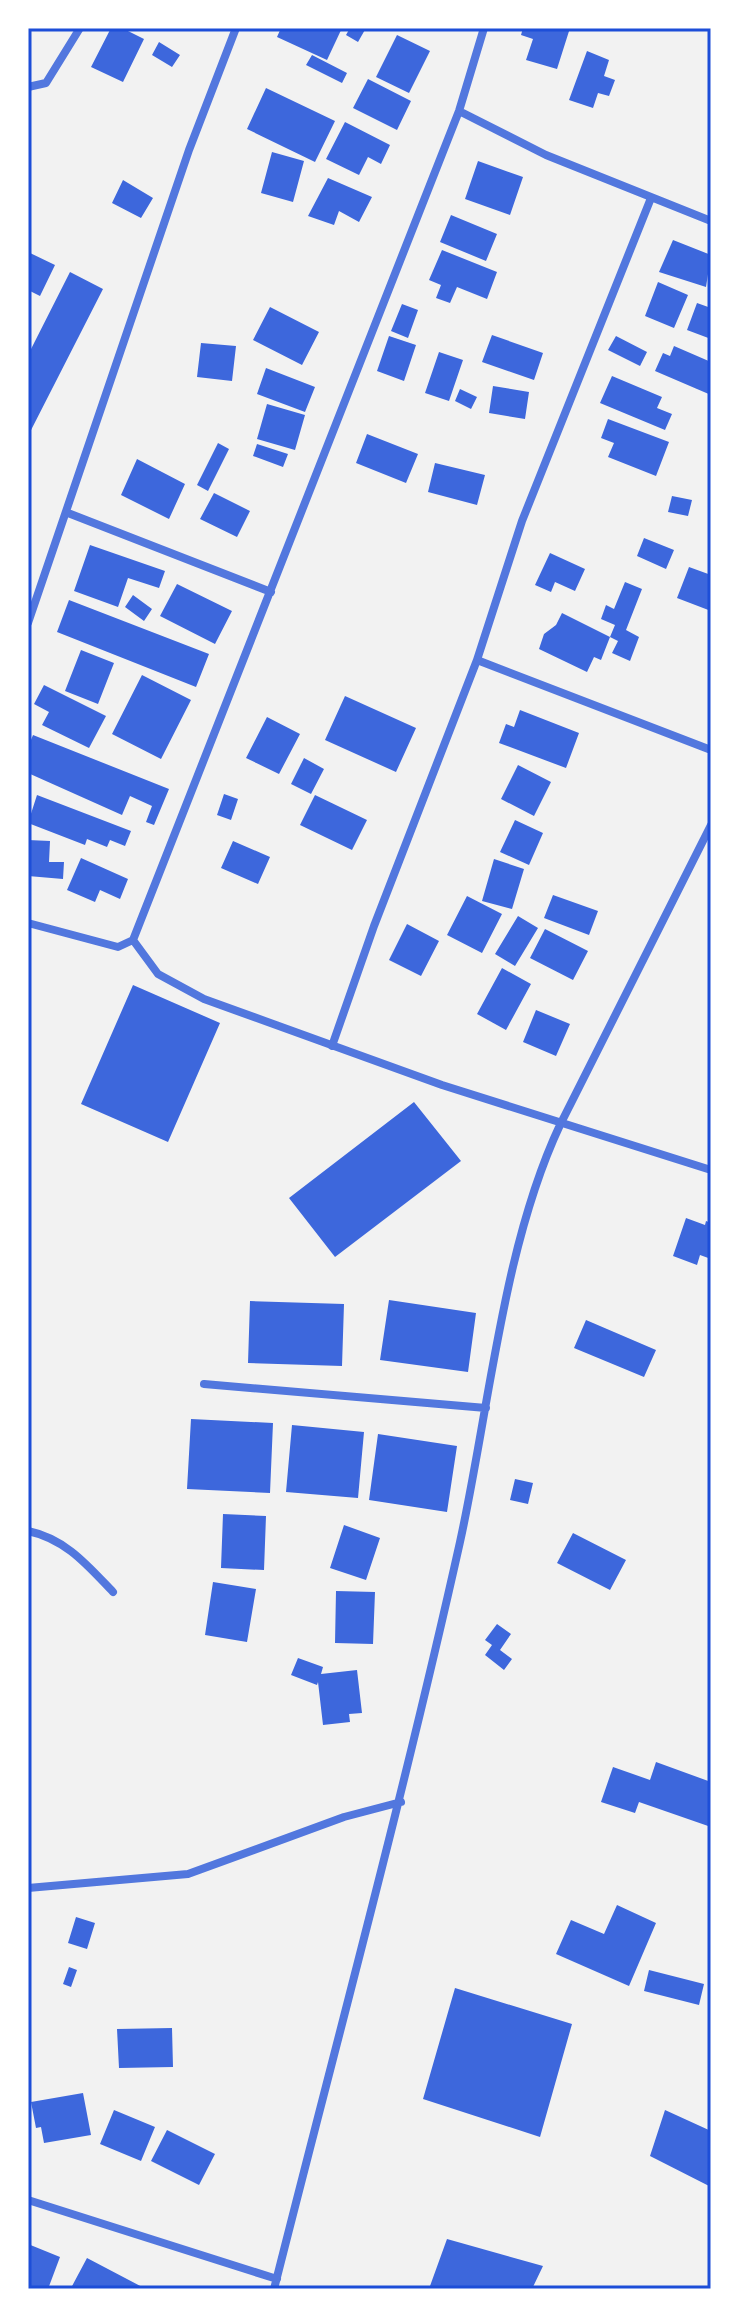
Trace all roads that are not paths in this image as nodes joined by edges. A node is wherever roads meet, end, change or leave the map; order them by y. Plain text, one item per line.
1 (80, 28) edge
2 (236, 28) edge
3 (484, 28) edge
4 (28, 87) edge
5 (459, 111) junction
6 (651, 198) junction
7 (711, 221) edge
8 (68, 513) junction
9 (271, 592) junction
10 (28, 623) edge
11 (477, 660) junction
12 (711, 750) edge
13 (711, 825) edge
14 (28, 923) edge
15 (133, 940) junction
16 (332, 1046) junction
17 (560, 1125) junction
18 (711, 1170) edge
19 (204, 1384) dead end
20 (486, 1408) junction
21 (28, 1531) edge
22 (113, 1592) dead end
23 (401, 1802) junction
24 (28, 1888) edge
25 (28, 2200) edge
26 (276, 2284) edge

1 - 4 street
2 - 8 street
3 - 5 street
5 - 6 street
5 - 9 street
6 - 7 street
6 - 11 street
8 - 9 street
8 - 10 street
9 - 15 street
11 - 12 street
11 - 16 street
13 - 17 street
14 - 15 street
15 - 16 street
16 - 17 street
17 - 18 street
17 - 20 street
19 - 20 street
20 - 23 street
21 - 22 street
23 - 24 street
23 - 26 street
25 - 26 street

